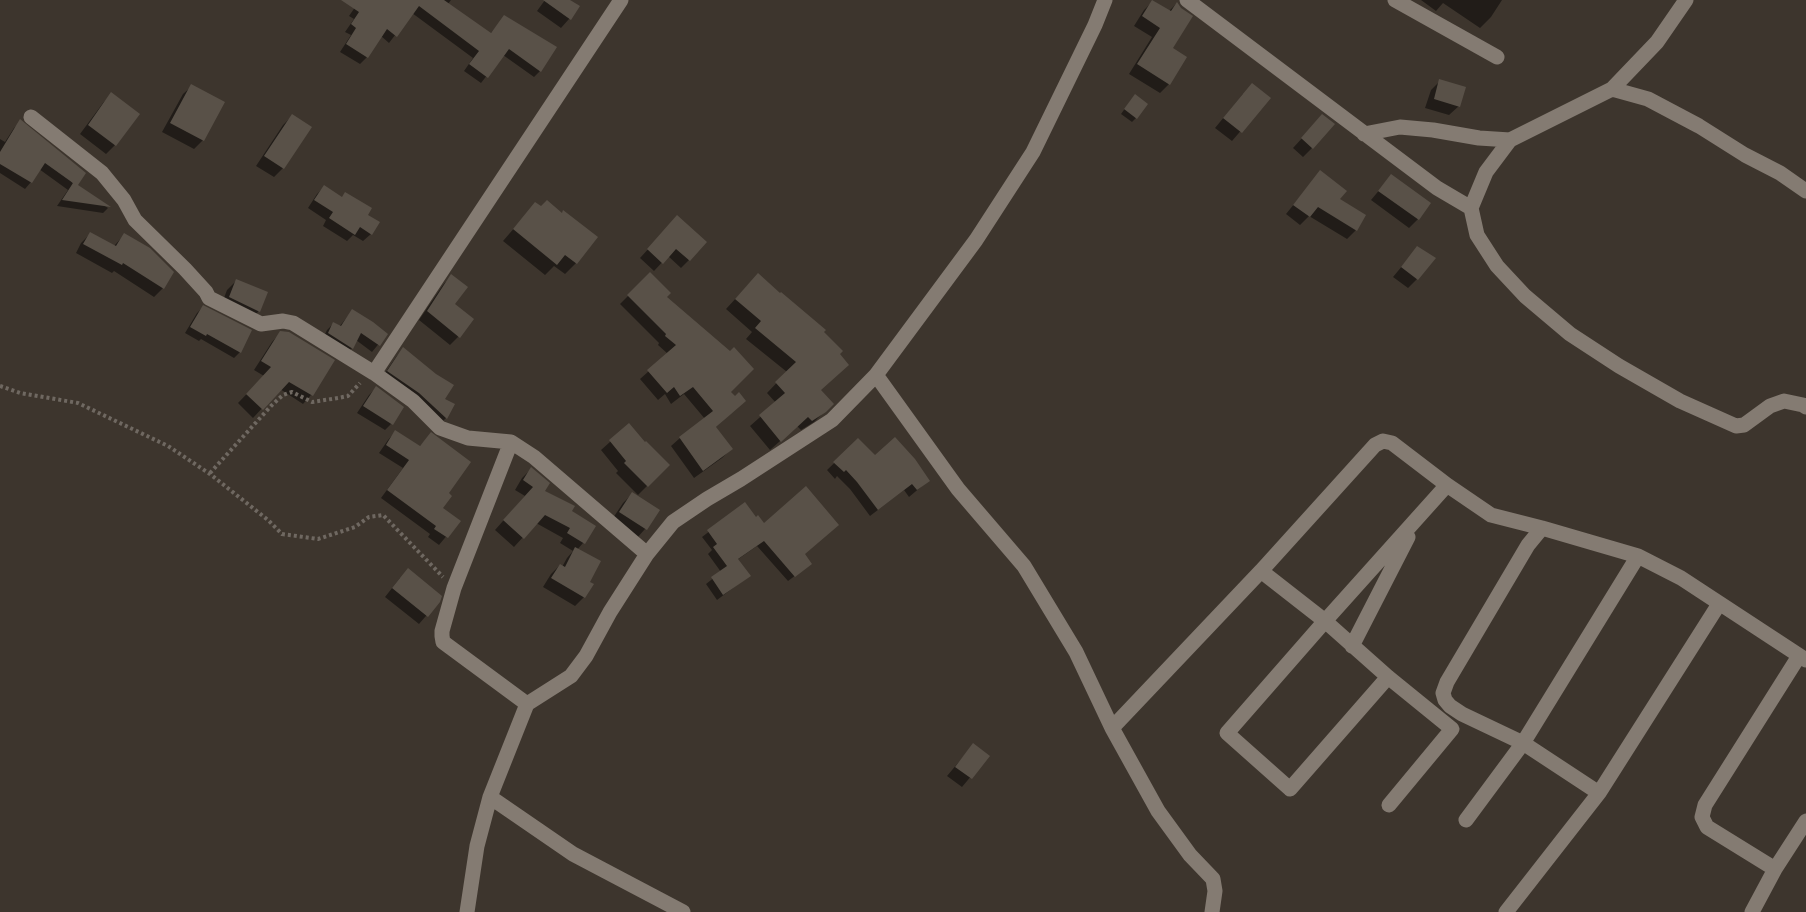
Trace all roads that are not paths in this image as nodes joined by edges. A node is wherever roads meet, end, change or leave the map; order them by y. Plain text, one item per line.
1 (621, 0) edge
2 (1105, 0) edge
3 (1186, 0) edge
4 (1395, 0) edge
5 (1686, 0) edge
6 (1497, 57) dead end
7 (1612, 89) junction
8 (31, 117) dead end
9 (1364, 134) junction
10 (1510, 140) junction
11 (1806, 191) edge
12 (1471, 208) junction
13 (372, 372) junction
14 (876, 375) junction
15 (1806, 408) edge
16 (511, 442) junction
17 (1446, 485) junction
18 (1419, 516) junction
19 (1542, 528) junction
20 (646, 554) junction
21 (1638, 556) junction
22 (1261, 571) junction
23 (1719, 604) junction
24 (1325, 621) junction
25 (1352, 646) junction
26 (1802, 658) edge
27 (1388, 678) junction
28 (527, 704) junction
29 (1112, 728) junction
30 (1523, 743) junction
31 (1599, 793) junction
32 (490, 796) junction
33 (1389, 805) dead end
34 (1466, 820) dead end
35 (1806, 821) edge
36 (1776, 869) junction
37 (467, 912) edge
38 (683, 912) edge
39 (1212, 912) edge
40 (1506, 912) edge
41 (1752, 912) edge

1 - 13 street
2 - 14 street
3 - 9 street
4 - 6 street
5 - 7 street
7 - 10 street
7 - 11 street
8 - 13 street
9 - 10 street
9 - 12 street
10 - 12 street
12 - 15 street
13 - 16 street
14 - 20 street
14 - 29 street
16 - 20 street
16 - 28 street
17 - 18 street
17 - 19 street
17 - 22 street
18 - 24 street
18 - 25 street
19 - 21 street
19 - 30 street
20 - 28 street
21 - 23 street
21 - 30 street
22 - 24 street
22 - 29 street
23 - 26 street
23 - 31 street
24 - 25 street
24 - 27 street
25 - 27 street
26 - 36 street
27 - 33 street
28 - 32 street
29 - 39 street
30 - 31 street
30 - 34 street
31 - 40 street
32 - 37 street
32 - 38 street
35 - 36 street
36 - 41 street

